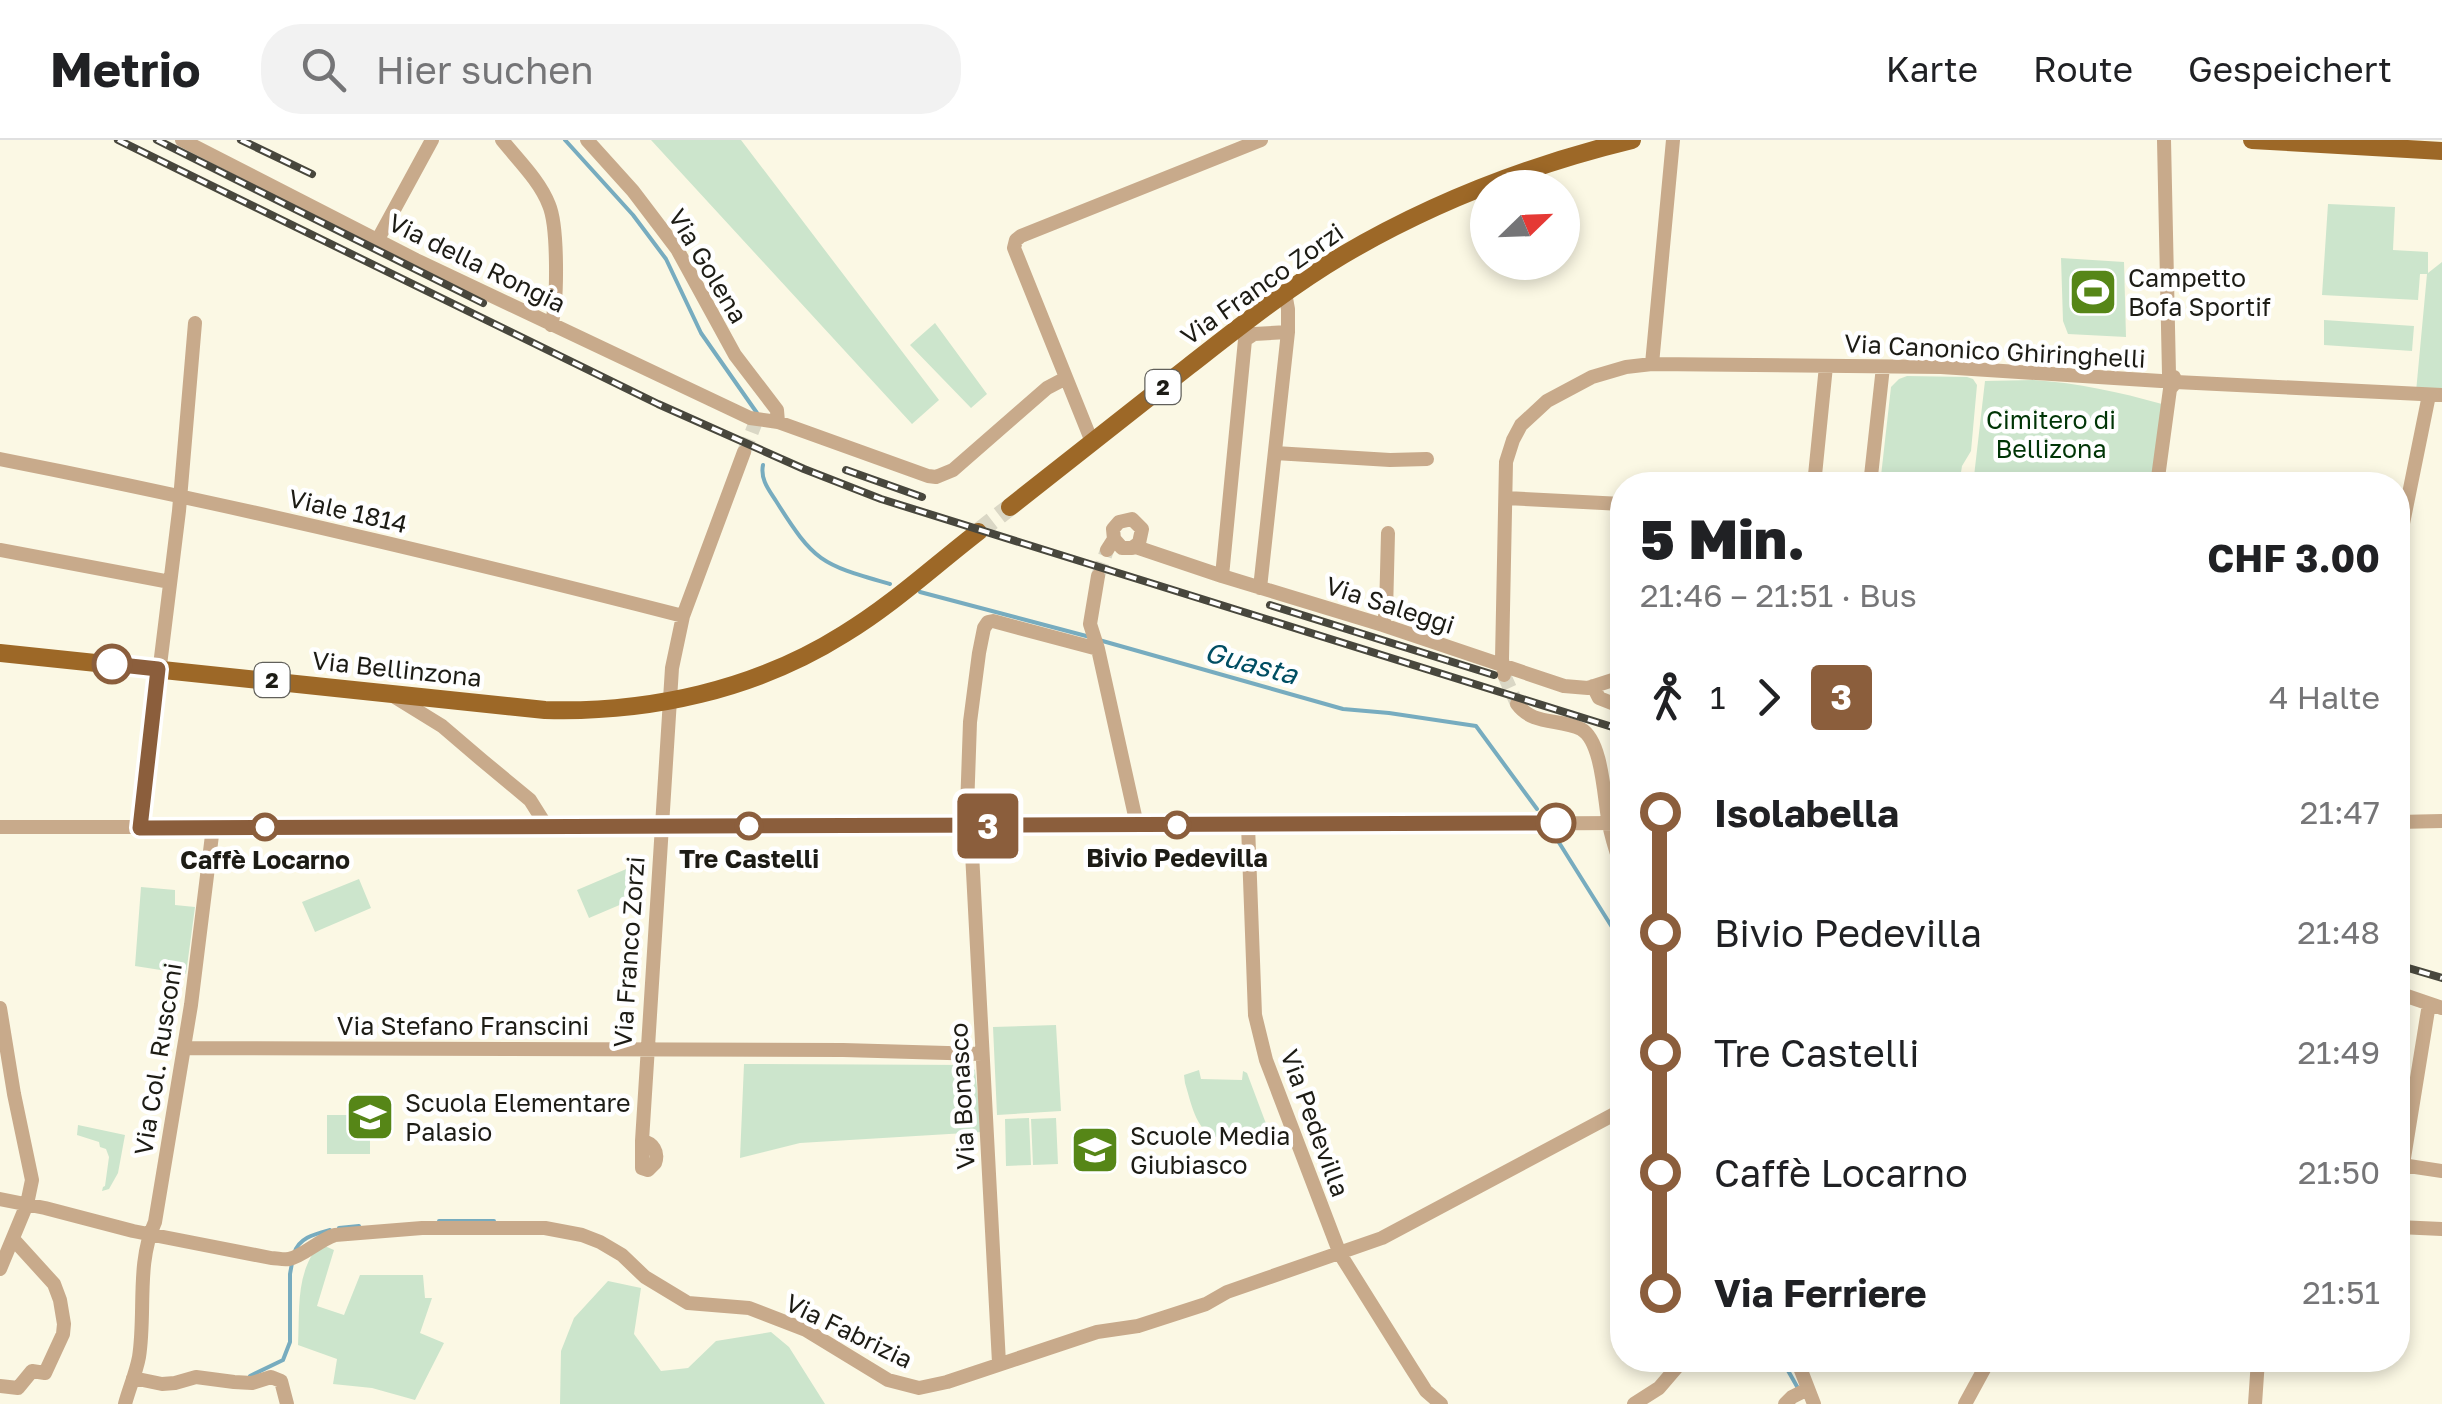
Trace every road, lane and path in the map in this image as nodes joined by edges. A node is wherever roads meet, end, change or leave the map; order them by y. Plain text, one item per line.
1 (182, 140) edge
2 (432, 140) edge
3 (502, 140) edge
4 (586, 140) edge
5 (1261, 140) edge
6 (1632, 140) edge
7 (1673, 140) edge
8 (2164, 140) edge
9 (2252, 140) edge
10 (2441, 150) edge
11 (377, 241) junction
12 (1285, 293) junction
13 (195, 323) dead end
14 (551, 325) junction
15 (1288, 332) junction
16 (1652, 364) junction
17 (1826, 366) junction
18 (1883, 367) junction
19 (1066, 378) junction
20 (2169, 382) junction
21 (2436, 395) edge
22 (778, 422) junction
23 (1092, 442) junction
24 (744, 452) tunnel mouth
25 (1275, 453) junction
26 (0, 459) edge
27 (1427, 459) dead end
28 (1815, 472) edge
29 (1871, 472) edge
30 (2159, 472) edge
31 (180, 496) junction
32 (1506, 498) junction
33 (2410, 500) edge
34 (1610, 503) edge
35 (1010, 507) tunnel mouth
36 (978, 532) tunnel mouth
37 (1388, 533) dead end
38 (1136, 546) junction
39 (0, 550) edge
40 (1098, 576) tunnel mouth
41 (1222, 576) junction
42 (170, 582) junction
43 (1260, 588) junction
44 (684, 616) junction
45 (1383, 625) junction
46 (1097, 646) junction
47 (0, 653) edge
48 (158, 669) junction
49 (1503, 670) junction
50 (1610, 681) edge
51 (1594, 686) junction
52 (385, 692) junction
53 (669, 702) junction
54 (1610, 702) edge
55 (1517, 704) tunnel mouth
56 (517, 789) junction
57 (1610, 800) edge
58 (2410, 814) edge
59 (2442, 821) edge
60 (1610, 822) edge
61 (1138, 825) junction
62 (1248, 825) junction
63 (512, 826) junction
64 (548, 826) junction
65 (662, 826) junction
66 (969, 826) junction
67 (0, 827) edge
68 (140, 828) junction
69 (212, 828) junction
70 (2410, 997) edge
71 (2436, 1006) edge
72 (0, 1008) edge
73 (184, 1048) junction
74 (648, 1048) junction
75 (982, 1054) junction
76 (1610, 1116) edge
77 (2410, 1128) edge
78 (642, 1142) dead end
79 (2410, 1166) edge
80 (2442, 1171) edge
81 (0, 1200) edge
82 (27, 1204) junction
83 (2410, 1227) edge
84 (2442, 1230) edge
85 (150, 1233) junction
86 (14, 1240) junction
87 (1340, 1254) junction
88 (0, 1269) edge
89 (1000, 1364) junction
90 (1673, 1372) edge
91 (1798, 1372) edge
92 (1983, 1372) edge
93 (2257, 1372) edge
94 (133, 1378) junction
95 (0, 1386) edge
96 (1800, 1398) edge
97 (124, 1404) edge
98 (286, 1404) edge
99 (1441, 1404) edge
100 (1634, 1404) edge
101 (1966, 1404) edge
102 (2255, 1404) edge

1 - 11 street, Via della Rongia
2 - 11 street
3 - 14 street
4 - 22 street, Via Golena
5 - 19 street
6 - 12 main road, Via Franco Zorzi / 2
7 - 16 street
8 - 20 street
9 - 10 main road
11 - 14 street, Via della Rongia
12 - 15 street
12 - 23 main road, Via Franco Zorzi / 2
13 - 31 street
14 - 22 street, Via della Rongia
15 - 25 street
15 - 41 street
16 - 17 street, Via Canonico Ghiringhelli
16 - 32 street, Via Canonico Ghiringhelli
17 - 18 street, Via Canonico Ghiringhelli
17 - 28 street, Via Canonico Ghiringhelli
18 - 20 street, Via Canonico Ghiringhelli
18 - 29 street
19 - 22 street
19 - 23 street
20 - 21 street, Via Canonico Ghiringhelli
20 - 30 street
21 - 33 street
23 - 35 main road, Via Franco Zorzi / 2
24 - 44 street
25 - 27 street
25 - 43 street
26 - 31 street, Viale 1814
31 - 42 street
31 - 44 street, Viale 1814
32 - 34 street
32 - 49 street, Via Canonico Ghiringhelli
36 - 53 main road, 2
37 - 45 street
38 - 38 street, Via Saleggi
38 - 41 street, Via Saleggi
39 - 42 street
40 - 46 street
41 - 43 street, Via Saleggi
42 - 48 street
43 - 45 street, Via Saleggi
44 - 53 street
45 - 49 street, Via Saleggi
46 - 61 street
46 - 66 street, Via Bonasco
47 - 48 main road, Via Bellinzona / 2
48 - 52 main road, Via Bellinzona / 2
48 - 68 street
49 - 51 street, Via Saleggi
50 - 51 street
51 - 54 street, Via Saleggi
52 - 53 main road, Via Bellinzona / 2
52 - 56 street
53 - 65 street, Via Franco Zorzi
55 - 57 street
56 - 63 street
56 - 64 street
58 - 59 street
60 - 62 street
61 - 62 street
61 - 66 street
62 - 87 street, Via Pedevilla
63 - 64 street
63 - 69 street
64 - 65 street
65 - 66 street
65 - 74 street, Via Franco Zorzi
66 - 75 street, Via Bonasco
67 - 68 street
68 - 69 street
69 - 73 street, Via Col. Rusconi
70 - 71 street
71 - 77 street
72 - 82 street
73 - 74 street, Via Stefano Franscini
73 - 85 street, Via Col. Rusconi
74 - 75 street, Via Stefano Franscini
74 - 78 street, Via Franco Zorzi
75 - 89 street, Via Bonasco
76 - 87 street, Via Fabrizia
79 - 80 street
81 - 82 street, Via Fabrizia
82 - 85 street, Via Fabrizia
82 - 86 street
83 - 84 street
85 - 89 street, Via Fabrizia
85 - 94 street, Via Col. Rusconi
86 - 88 street
86 - 95 street
87 - 89 street, Via Fabrizia
87 - 99 street, Via Pedevilla
90 - 100 street
91 - 96 street
92 - 101 street
93 - 102 street
94 - 97 street, Via Col. Rusconi
94 - 98 street

